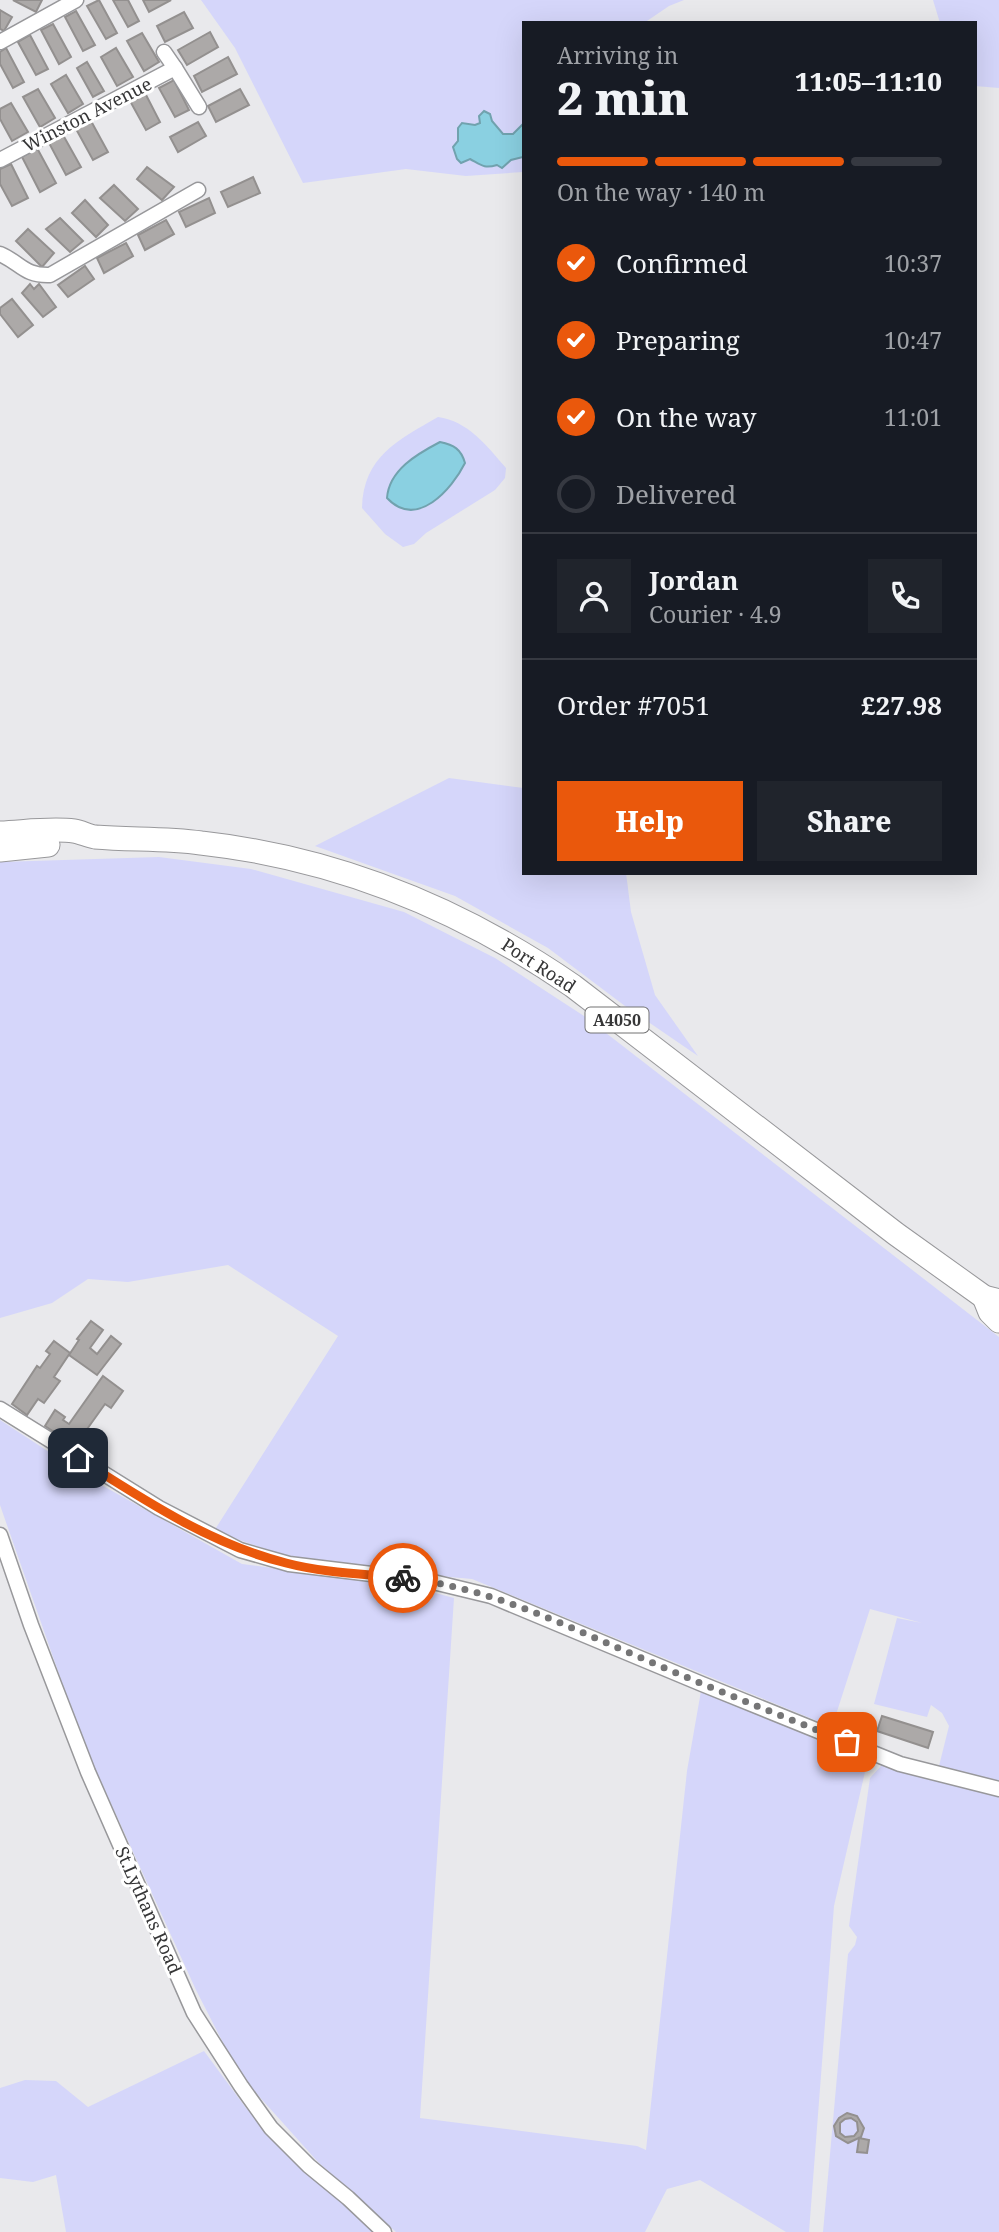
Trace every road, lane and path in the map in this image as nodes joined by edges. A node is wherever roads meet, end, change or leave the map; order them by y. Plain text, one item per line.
1 (76, 0) edge
2 (0, 42) edge
3 (164, 52) dead end
4 (175, 68) junction
5 (199, 107) dead end
6 (0, 160) edge
7 (198, 190) dead end
8 (0, 254) edge
9 (0, 833) edge
10 (92, 837) junction
11 (0, 850) edge
12 (992, 1299) edge
13 (999, 1321) edge
14 (0, 1409) edge
15 (0, 1535) edge
16 (999, 1789) edge
17 (384, 2232) edge

1 - 2 street
3 - 4 street
4 - 5 street
4 - 6 street, Winston Avenue
7 - 8 street
9 - 10 main road, Port Road / A4050
10 - 11 main road, Port Road / A4050
10 - 12 main road, Port Road / A4050
12 - 13 main road, Port Road / A4050
14 - 16 street
15 - 17 street, St.Lythans Road

